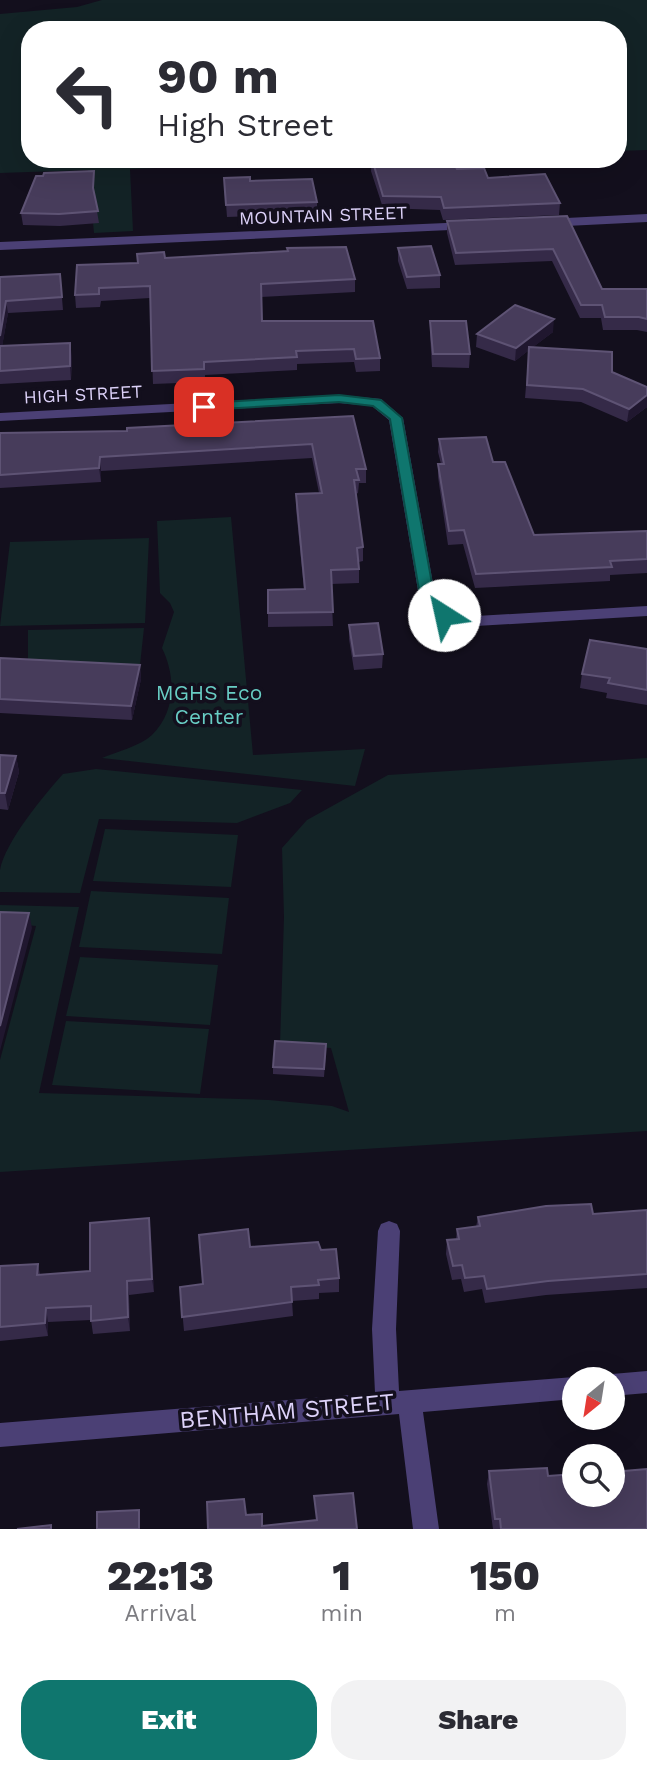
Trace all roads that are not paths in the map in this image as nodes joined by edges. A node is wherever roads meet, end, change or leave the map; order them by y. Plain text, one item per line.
1 (647, 218) edge
2 (535, 223) edge
3 (479, 226) edge
4 (0, 246) edge
5 (0, 417) edge
6 (647, 611) edge
7 (389, 1231) dead end
8 (647, 1382) edge
9 (625, 1384) edge
10 (562, 1389) edge
11 (398, 1402) junction
12 (0, 1436) edge
13 (426, 1529) edge

1 - 2 street
3 - 4 street, MOUNTAIN STREET
5 - 6 street, HIGH STREET
7 - 11 street
8 - 9 street
10 - 11 street, BENTHAM STREET
11 - 12 street, BENTHAM STREET
11 - 13 street

